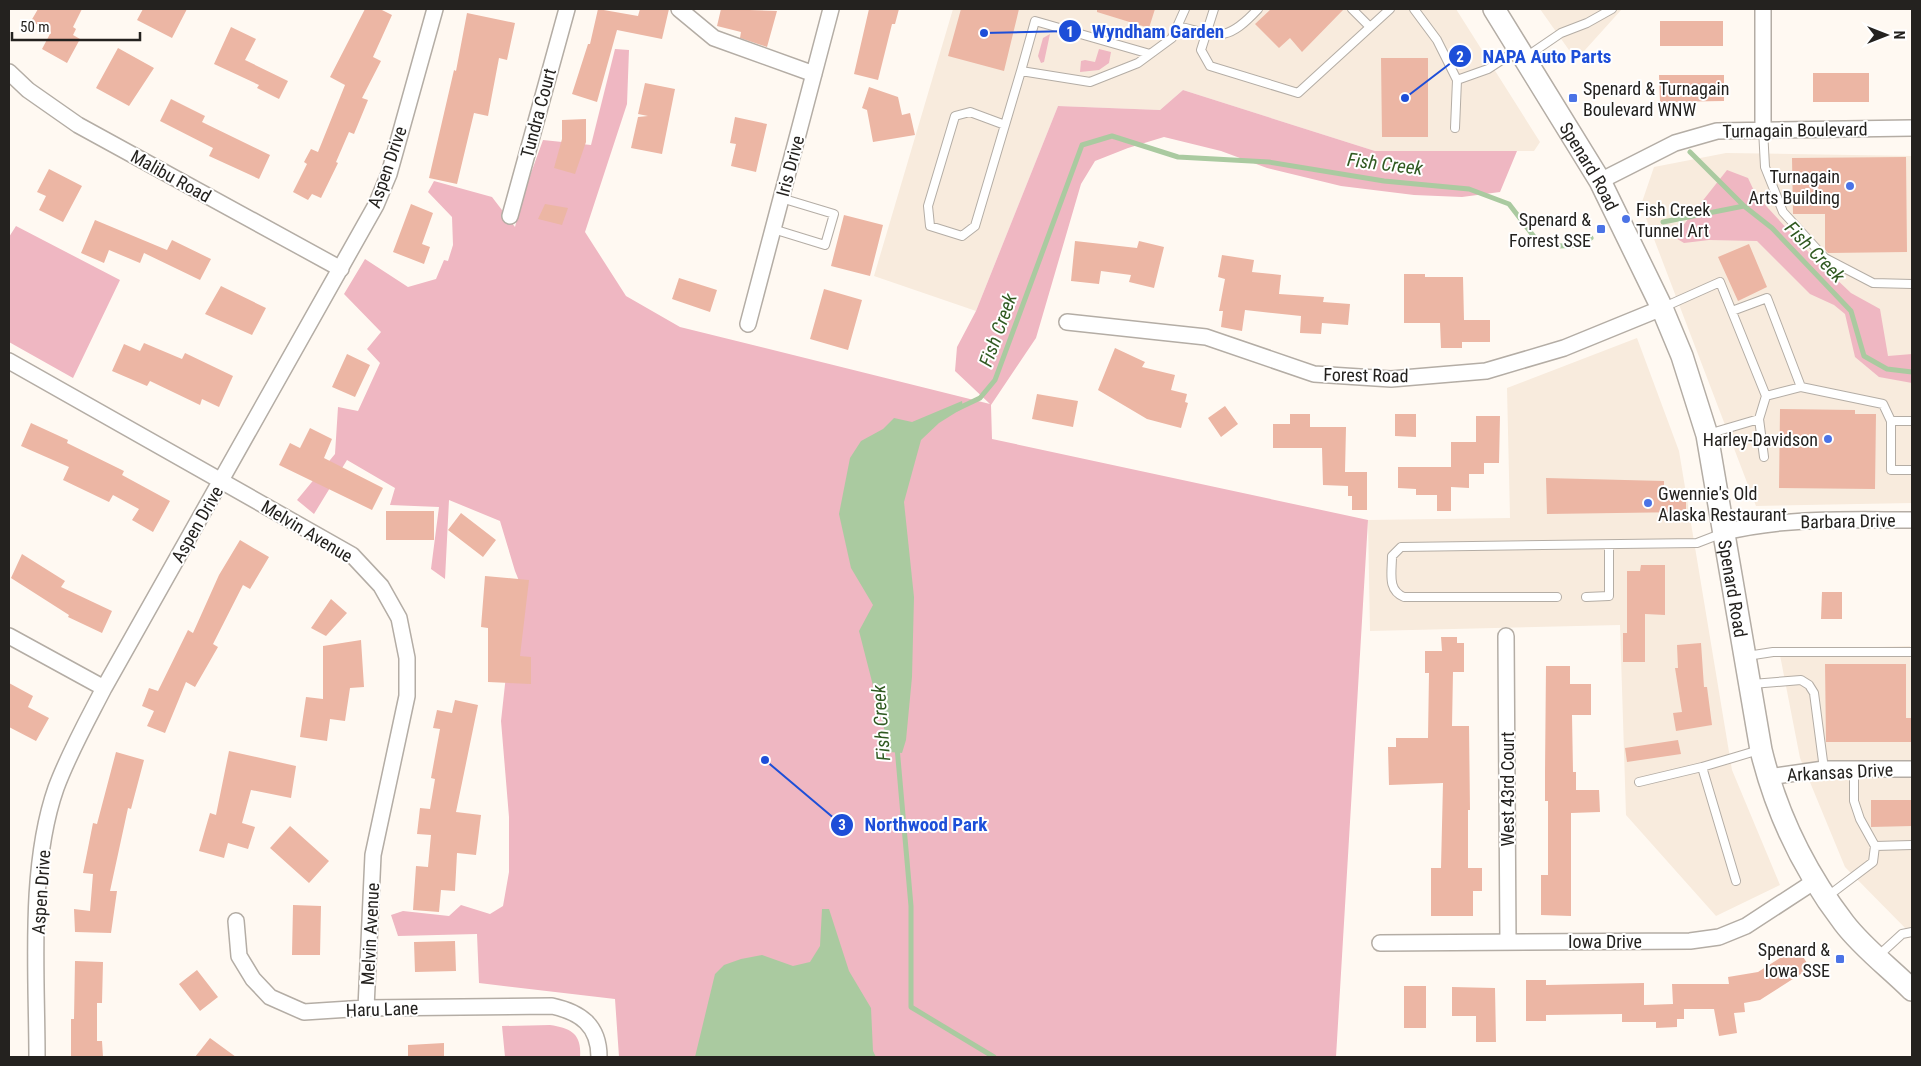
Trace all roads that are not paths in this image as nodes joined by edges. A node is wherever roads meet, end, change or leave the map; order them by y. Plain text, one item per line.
1 (436, 9) edge
2 (567, 9) edge
3 (679, 9) edge
4 (831, 9) edge
5 (1185, 9) edge
6 (1214, 9) edge
7 (1258, 9) edge
8 (1352, 9) edge
9 (1390, 9) edge
10 (1414, 9) edge
11 (1494, 9) edge
12 (1612, 9) edge
13 (1763, 9) edge
14 (1178, 26) junction
15 (1370, 27) junction
16 (1206, 34) junction
17 (1150, 54) junction
18 (1522, 54) junction
19 (1021, 71) junction
20 (9, 72) edge
21 (814, 74) junction
22 (1457, 80) junction
23 (1005, 124) junction
24 (1455, 128) dead end
25 (1912, 128) edge
26 (1762, 129) junction
27 (1600, 181) junction
28 (781, 198) junction
29 (510, 216) dead end
30 (773, 229) junction
31 (341, 269) junction
32 (1912, 284) edge
33 (1662, 308) junction
34 (1732, 311) junction
35 (1067, 322) dead end
36 (748, 324) dead end
37 (9, 360) edge
38 (1801, 387) junction
39 (1766, 396) junction
40 (1759, 419) junction
41 (1891, 421) junction
42 (1912, 421) edge
43 (1706, 435) junction
44 (1764, 456) dead end
45 (1912, 470) edge
46 (221, 482) junction
47 (1912, 520) edge
48 (1725, 532) junction
49 (1609, 545) junction
50 (1557, 597) dead end
51 (1586, 597) dead end
52 (9, 636) edge
53 (1506, 636) dead end
54 (1912, 652) edge
55 (1745, 656) junction
56 (1750, 684) junction
57 (104, 688) junction
58 (1761, 750) junction
59 (1702, 767) junction
60 (1854, 768) junction
61 (1824, 769) junction
62 (1912, 769) edge
63 (1768, 777) junction
64 (1639, 782) dead end
65 (1912, 845) edge
66 (1875, 846) junction
67 (1736, 881) dead end
68 (1821, 889) junction
69 (236, 921) dead end
70 (1912, 932) edge
71 (1508, 942) junction
72 (1380, 943) dead end
73 (1878, 956) junction
74 (1912, 990) edge
75 (366, 1008) junction
76 (37, 1057) edge
77 (599, 1057) edge

1 - 31 street, Aspen Drive
2 - 29 street, Tundra Court
3 - 21 street
4 - 21 street, Iris Drive
5 - 14 lane
6 - 16 lane
7 - 16 lane
8 - 15 lane
9 - 15 lane
10 - 22 lane
11 - 18 main road, Spenard Road
12 - 18 lane
13 - 26 street
14 - 16 lane
14 - 17 lane
15 - 16 lane
17 - 19 lane
17 - 19 lane
18 - 22 lane
18 - 27 main road, Spenard Road
19 - 23 lane
20 - 31 street, Malibu Road
21 - 28 street, Iris Drive
22 - 24 lane
23 - 23 lane
25 - 26 street, Turnagain Boulevard
26 - 27 street, Turnagain Boulevard
26 - 32 lane
27 - 33 main road, Spenard Road
28 - 30 street, Iris Drive
28 - 30 lane
30 - 36 street, Iris Drive
31 - 46 street, Aspen Drive
33 - 34 lane
33 - 35 street, Forest Road
33 - 43 main road, Spenard Road
34 - 38 lane
34 - 39 lane
37 - 46 street, Melvin Avenue
38 - 39 lane
38 - 41 lane
39 - 40 lane
40 - 43 lane
40 - 44 lane
41 - 42 lane
41 - 45 lane
43 - 48 main road, Spenard Road
46 - 57 street, Aspen Drive
46 - 75 street, Melvin Avenue
47 - 48 street, Barbara Drive
48 - 49 lane
48 - 55 main road, Spenard Road
49 - 50 lane
49 - 51 lane
52 - 57 street
53 - 71 street, West 43rd Court
54 - 55 lane
55 - 56 main road, Spenard Road
56 - 58 main road, Spenard Road
56 - 61 lane
57 - 76 street, Aspen Drive
58 - 59 lane
58 - 63 main road, Spenard Road
59 - 64 lane
59 - 67 lane
60 - 61 street, Arkansas Drive
60 - 62 street, Arkansas Drive
60 - 66 lane
61 - 63 street, Arkansas Drive
63 - 68 main road, Spenard Road
65 - 66 lane
66 - 68 lane
68 - 71 street, Iowa Drive
68 - 73 main road, Spenard Road
69 - 75 street, Haru Lane
70 - 73 lane
71 - 72 street, Iowa Drive
73 - 74 main road, Spenard Road
75 - 77 street, Haru Lane

